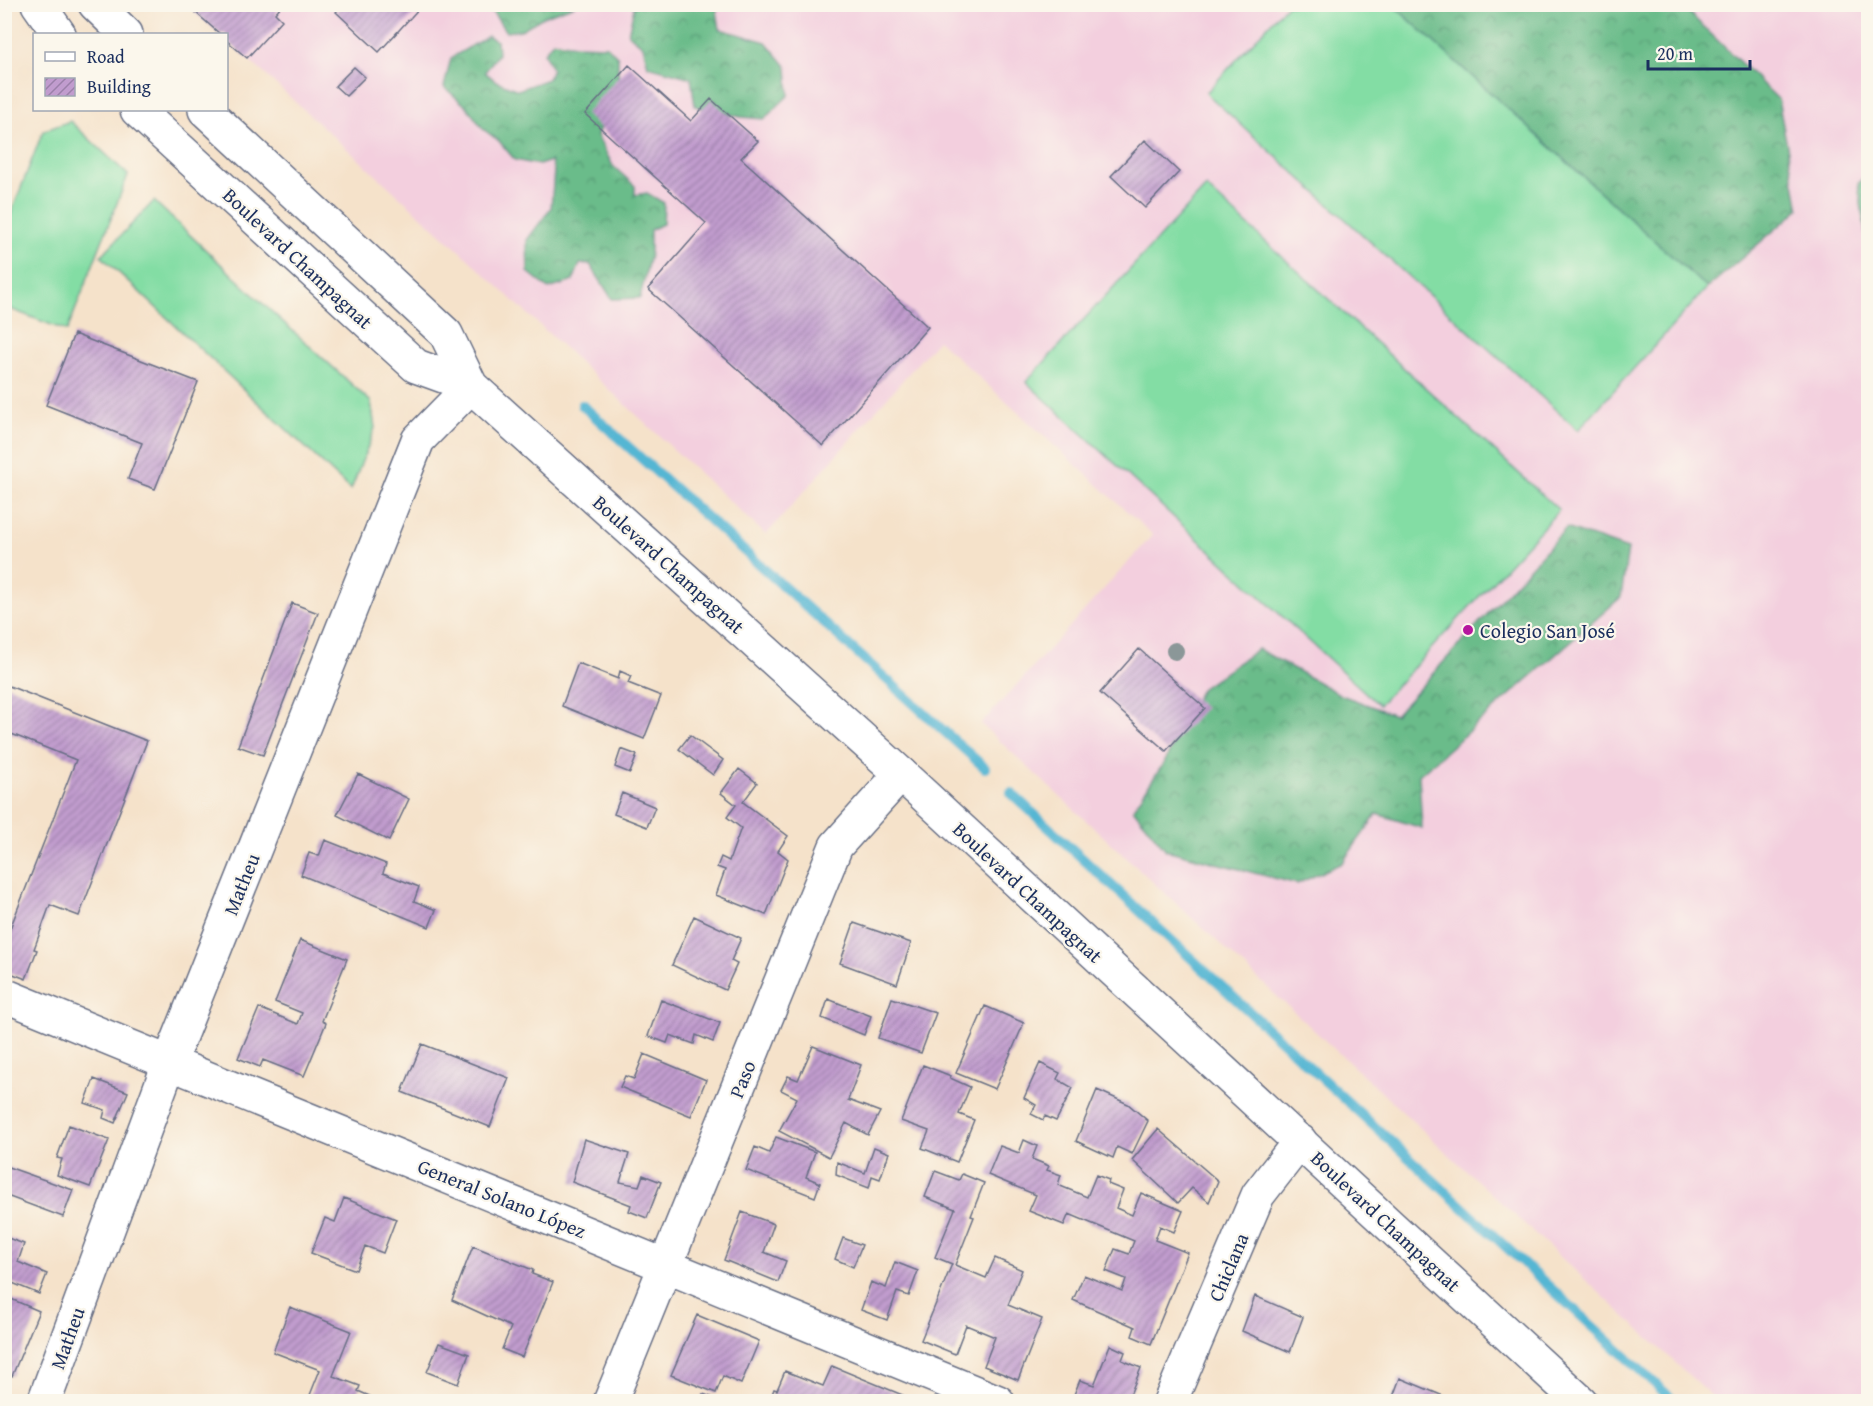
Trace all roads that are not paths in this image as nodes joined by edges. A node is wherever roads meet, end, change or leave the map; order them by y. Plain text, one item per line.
1 (38, 4) edge
2 (95, 4) edge
3 (58, 33) edge
4 (125, 33) edge
5 (138, 111) edge
6 (206, 111) edge
7 (471, 386) junction
8 (901, 774) junction
9 (4, 995) edge
10 (170, 1061) junction
11 (1300, 1141) junction
12 (666, 1266) junction
13 (44, 1401) edge
14 (610, 1401) edge
15 (998, 1401) edge
16 (1170, 1401) edge
17 (1581, 1401) edge

1 - 3 street
2 - 4 street
5 - 7 street, Boulevard Champagnat
6 - 7 street, Boulevard Champagnat
7 - 8 street, Boulevard Champagnat
7 - 10 street, Matheu
8 - 11 street, Boulevard Champagnat
8 - 12 street, Paso
9 - 10 street, General Solano López
10 - 12 street, General Solano López
10 - 13 street, Matheu
11 - 16 street, Chiclana
11 - 17 street, Boulevard Champagnat
12 - 14 street, Paso
12 - 15 street, General Solano López

